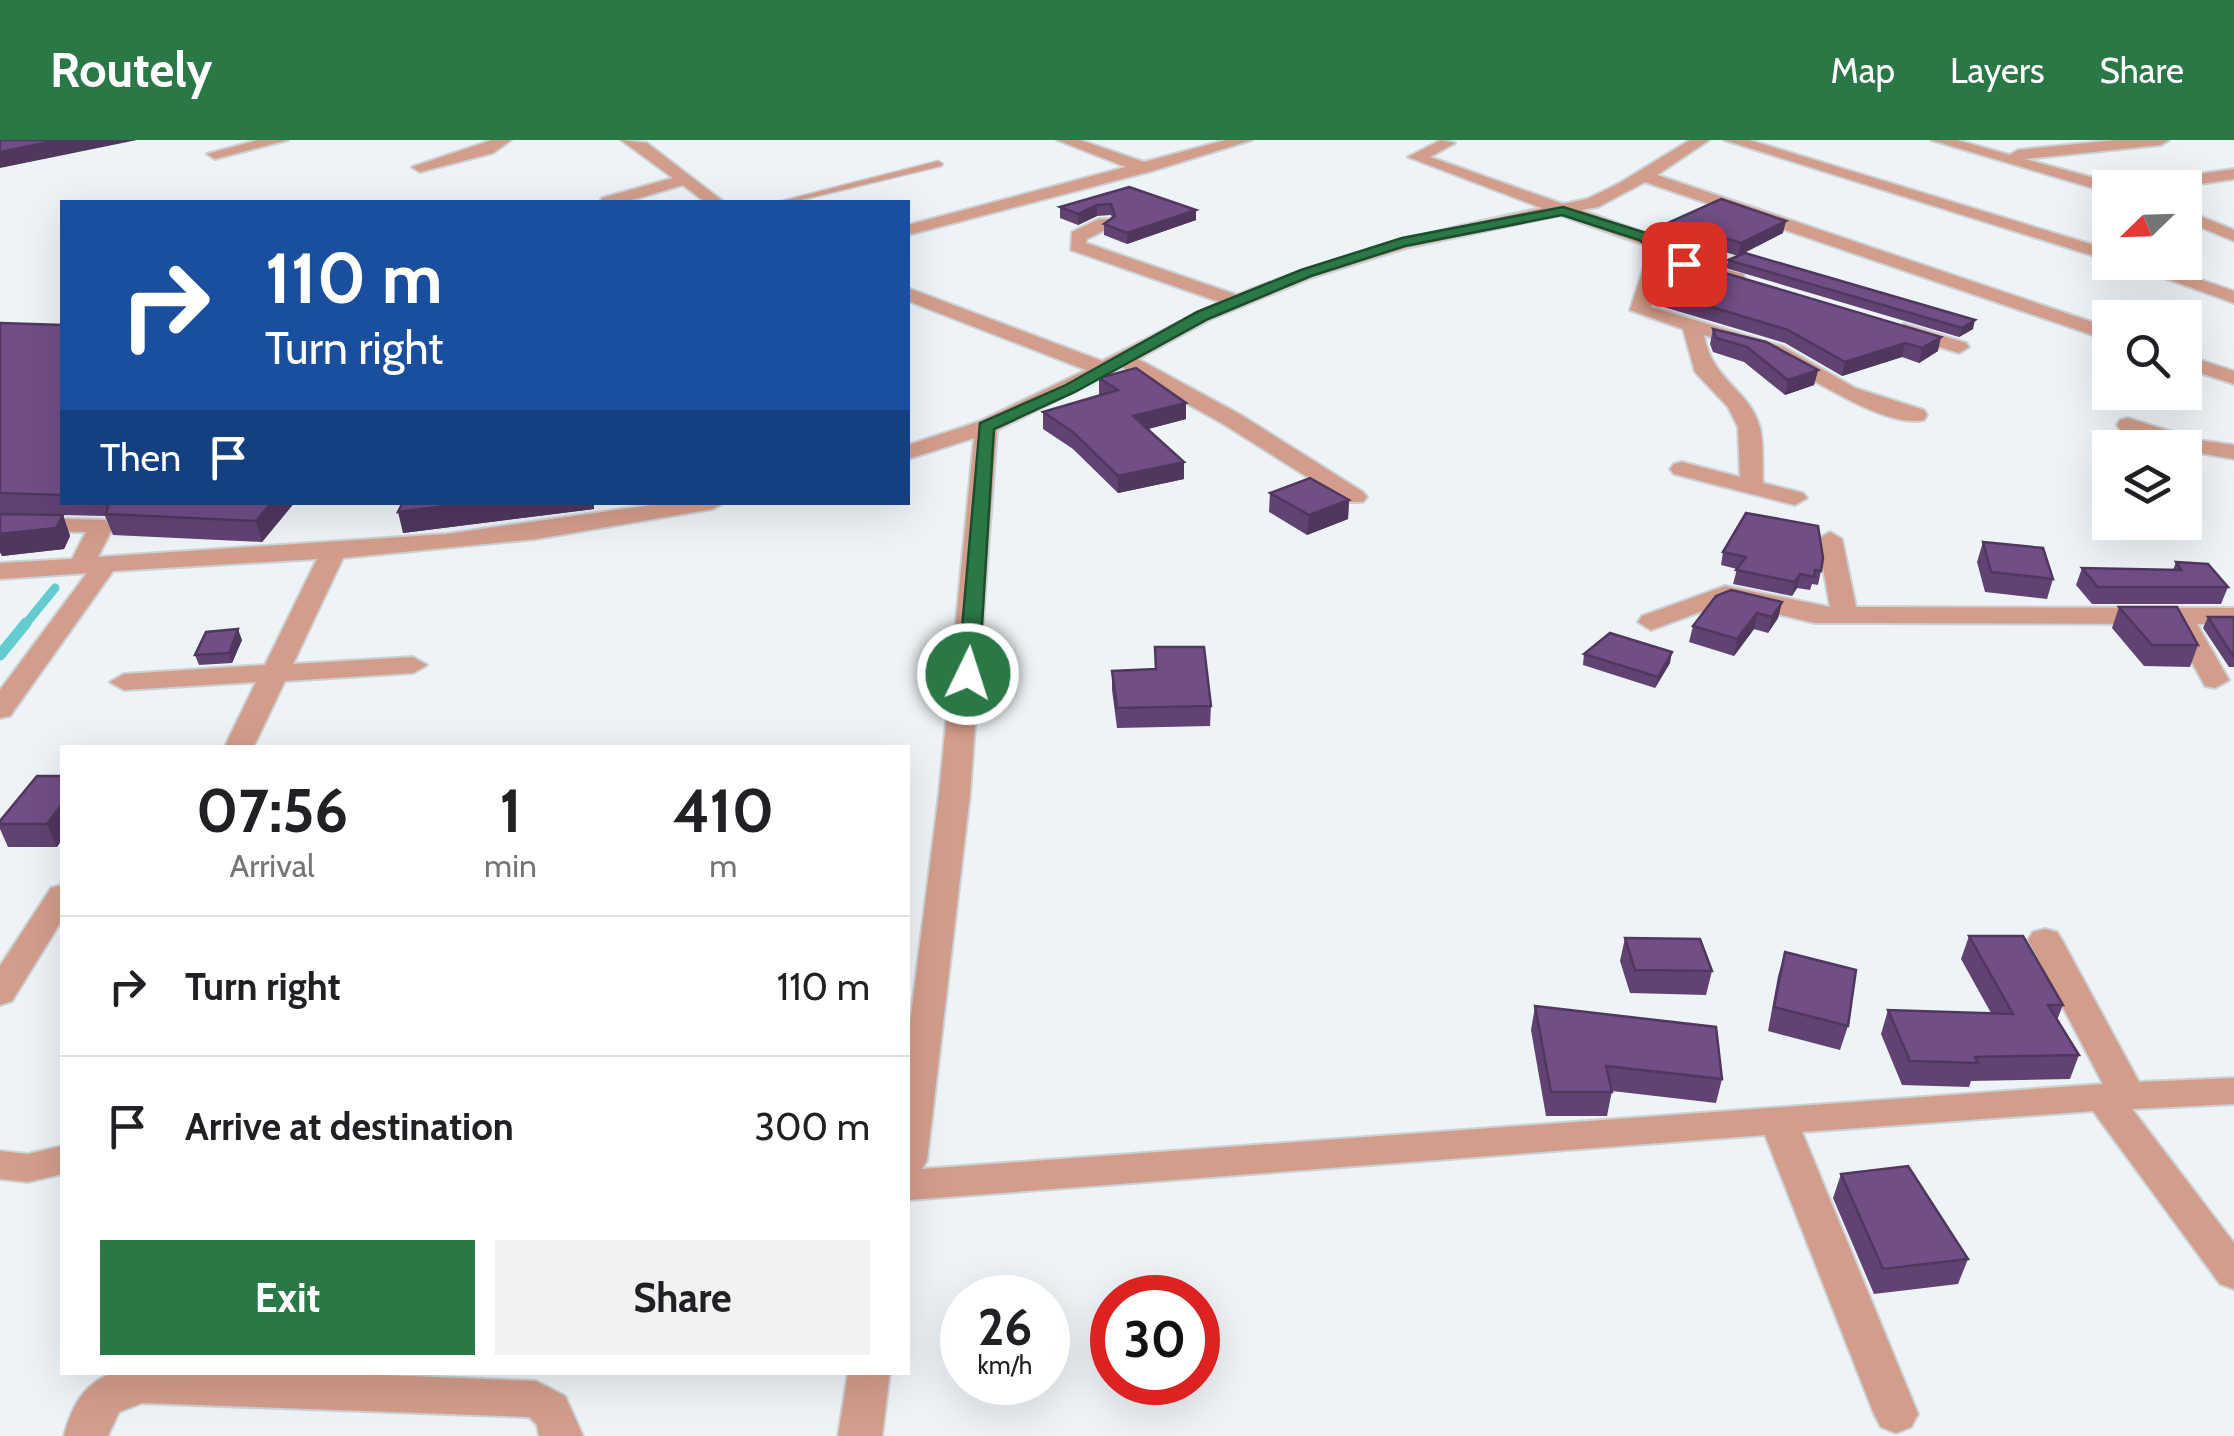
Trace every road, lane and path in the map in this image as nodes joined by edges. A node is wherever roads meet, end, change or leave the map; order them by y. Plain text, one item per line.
1 (280, 140) edge
2 (503, 140) edge
3 (630, 140) edge
4 (1065, 140) edge
5 (1244, 140) edge
6 (1701, 140) edge
7 (1732, 140) edge
8 (1939, 140) edge
9 (2161, 140) edge
10 (1447, 143) dead end
11 (215, 154) dead end
12 (2000, 157) junction
13 (938, 164) dead end
14 (420, 167) dead end
15 (1146, 168) junction
16 (2234, 174) edge
17 (1644, 176) junction
18 (2202, 178) edge
19 (684, 180) junction
20 (2092, 183) edge
21 (615, 200) edge
22 (712, 200) edge
23 (792, 200) edge
24 (1563, 210) junction
25 (2202, 222) edge
26 (1104, 223) edge
27 (910, 229) edge
28 (2234, 236) edge
29 (2092, 250) edge
30 (1656, 257) junction
31 (2183, 280) edge
32 (1760, 284) edge
33 (910, 295) edge
34 (2234, 297) edge
35 (1237, 301) junction
36 (1692, 324) junction
37 (1888, 325) edge
38 (2092, 328) edge
39 (1959, 347) dead end
40 (1114, 364) junction
41 (2202, 367) edge
42 (2234, 378) edge
43 (1916, 415) dead end
44 (2128, 425) dead end
45 (986, 426) junction
46 (910, 451) edge
47 (2234, 452) edge
48 (1682, 469) dead end
49 (1752, 487) junction
50 (1355, 497) dead end
51 (1795, 498) dead end
52 (686, 505) edge
53 (650, 509) edge
54 (0, 524) edge
55 (1830, 539) dead end
56 (334, 551) junction
57 (94, 564) junction
58 (29, 569) junction
59 (0, 571) edge
60 (0, 586) edge
61 (1844, 614) junction
62 (2180, 616) junction
63 (2234, 616) edge
64 (1652, 622) dead end
65 (412, 665) dead end
66 (274, 674) junction
67 (2216, 680) dead end
68 (124, 682) dead end
69 (0, 710) edge
70 (239, 745) edge
71 (60, 898) edge
72 (2045, 940) dead end
73 (0, 994) edge
74 (918, 1026) edge
75 (2234, 1090) edge
76 (2116, 1097) junction
77 (1778, 1120) junction
78 (910, 1133) edge
79 (60, 1160) edge
80 (0, 1164) edge
81 (910, 1185) edge
82 (2234, 1274) edge
83 (869, 1375) edge
84 (1896, 1414) dead end
85 (86, 1436) edge
86 (561, 1436) edge
87 (860, 1436) edge

1 - 11 street
2 - 14 street
3 - 19 street
4 - 15 street
5 - 15 street
6 - 17 street
7 - 29 street
8 - 12 street
9 - 12 street
10 - 24 street
12 - 20 street
13 - 23 lane
15 - 27 street
16 - 18 street
17 - 24 street
17 - 38 street
19 - 21 street
19 - 22 street
24 - 30 street
24 - 35 street
25 - 28 street
26 - 35 street
30 - 32 street
30 - 36 street
31 - 34 street
33 - 40 street
35 - 40 street
36 - 43 street
36 - 49 street
37 - 39 street
40 - 45 street
40 - 50 street
41 - 42 street
44 - 47 street
45 - 46 street
45 - 74 street
48 - 49 street
49 - 51 street
52 - 53 street
53 - 56 street
54 - 57 street
55 - 61 street
56 - 57 street
56 - 66 street
57 - 58 street
57 - 69 street
58 - 59 street
58 - 60 street
61 - 62 street
61 - 64 street
62 - 63 street
62 - 67 street
65 - 66 street
66 - 68 street
66 - 70 street
71 - 73 street
72 - 76 street
74 - 78 street
75 - 76 street
76 - 77 street
76 - 82 street
77 - 81 street
77 - 84 street
79 - 80 street
83 - 87 street
85 - 86 street

